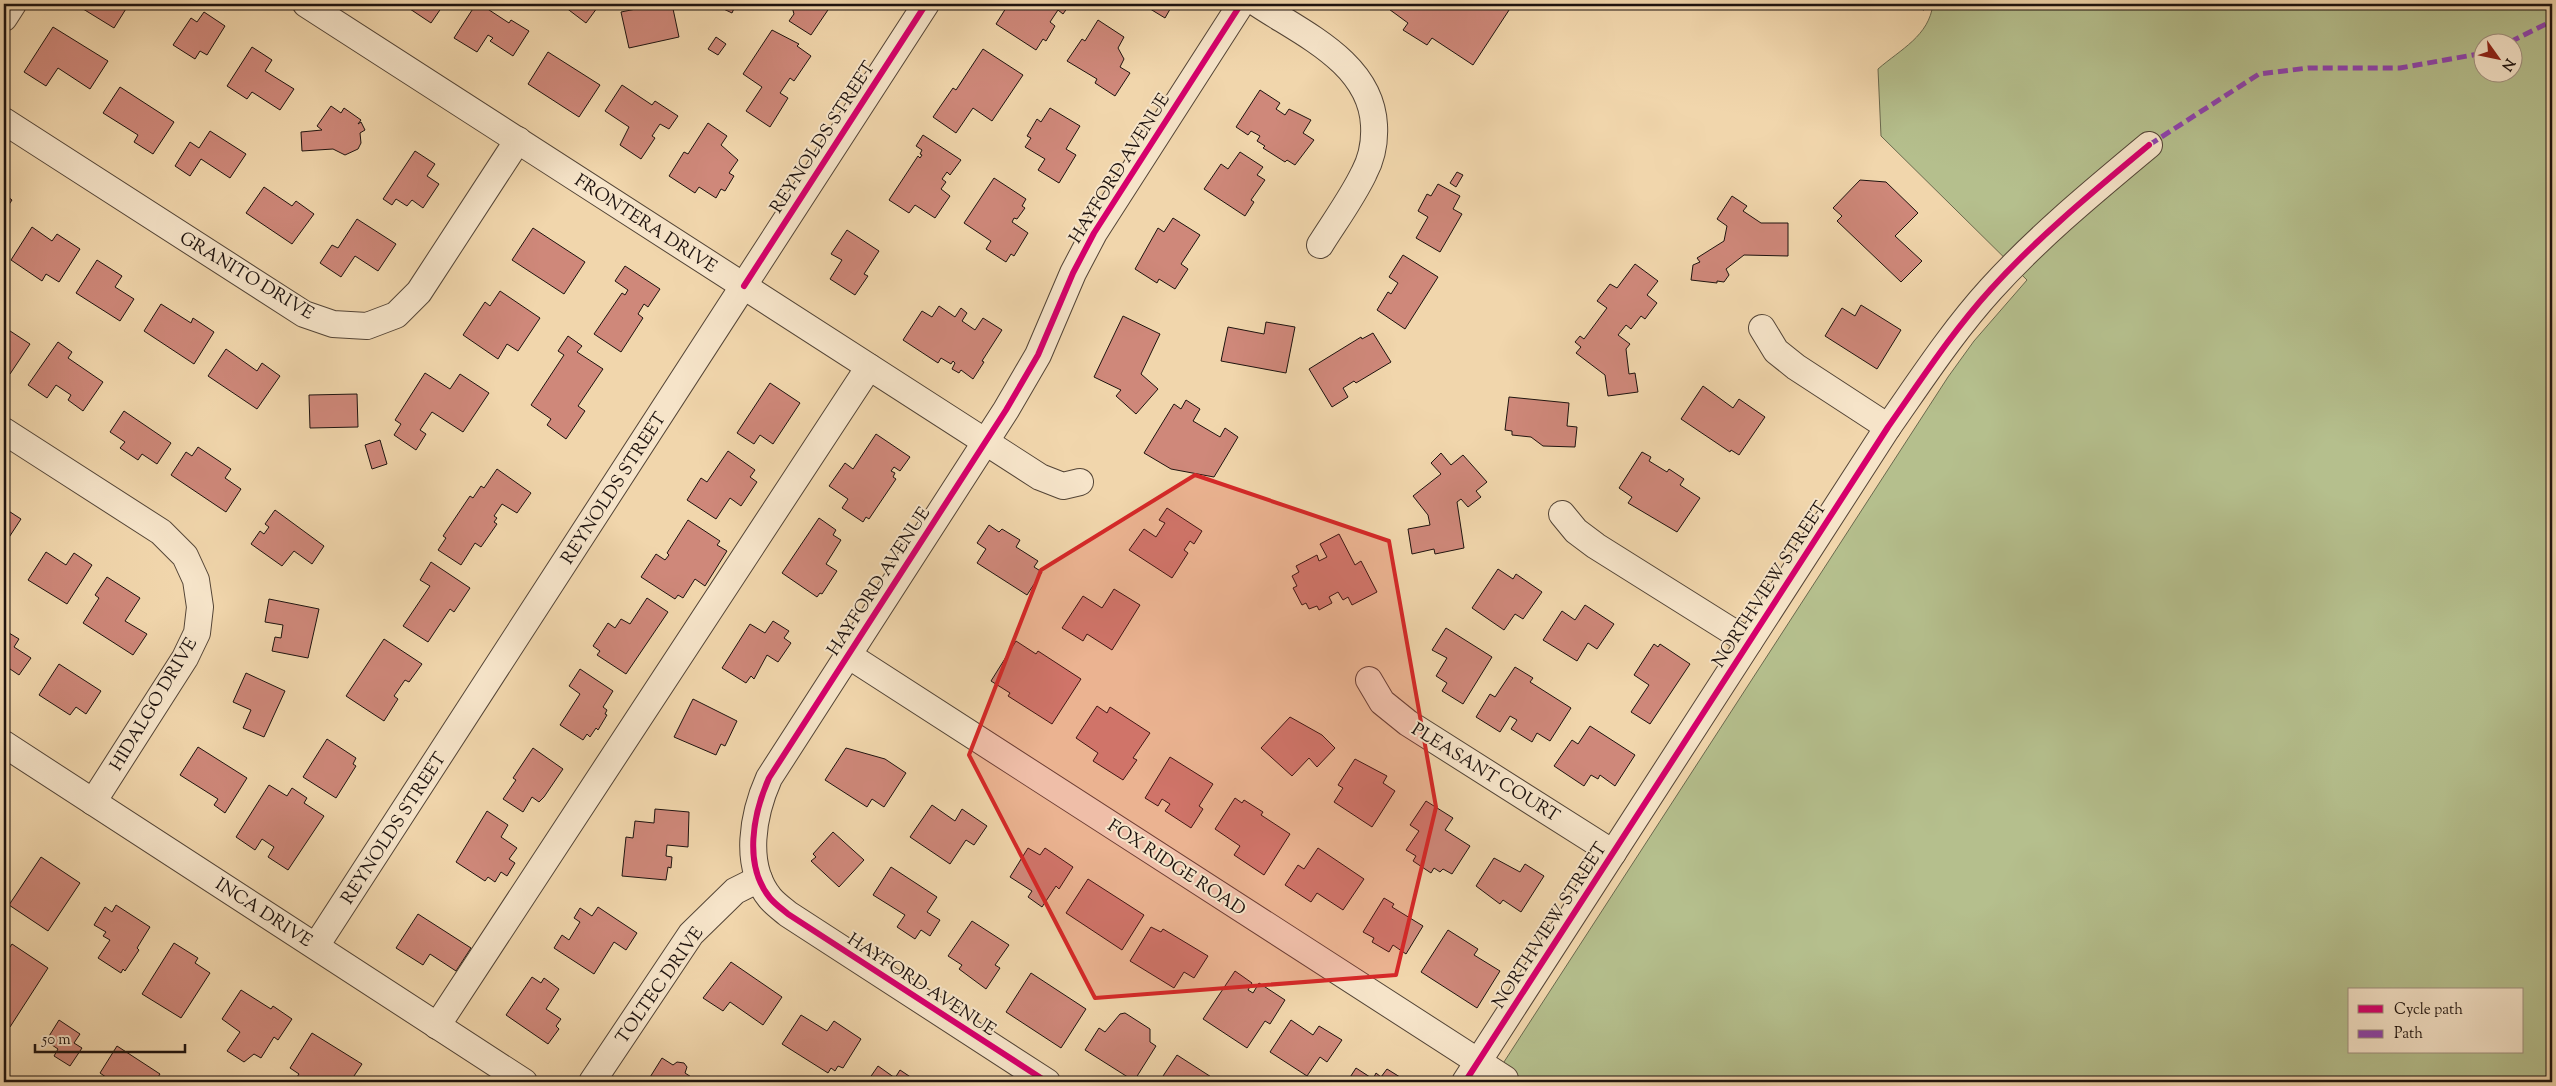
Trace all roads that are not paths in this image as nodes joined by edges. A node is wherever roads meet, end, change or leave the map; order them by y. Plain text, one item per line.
1 (13, 4) edge
2 (306, 4) edge
3 (926, 4) edge
4 (1241, 4) edge
5 (1258, 4) edge
6 (4, 18) edge
7 (4, 121) edge
8 (518, 140) junction
9 (2149, 146) dead end
10 (1320, 245) dead end
11 (744, 286) junction
12 (1762, 328) dead end
13 (869, 367) junction
14 (1888, 427) junction
15 (4, 431) edge
16 (985, 442) junction
17 (1080, 482) dead end
18 (1562, 514) dead end
19 (1749, 642) junction
20 (848, 655) junction
21 (1369, 680) dead end
22 (4, 744) edge
23 (93, 802) junction
24 (1613, 853) junction
25 (759, 879) junction
26 (316, 946) junction
27 (437, 1026) junction
28 (1472, 1072) edge
29 (1505, 1079) dead end
30 (524, 1082) edge
31 (592, 1082) edge
32 (1047, 1082) edge

1 - 6 street
2 - 8 street, FRONTERA DRIVE
3 - 11 street, REYNOLDS STREET
4 - 16 street, HAYFORD AVENUE
5 - 10 street
7 - 8 street, GRANITO DRIVE
8 - 11 street, FRONTERA DRIVE
9 - 14 street, NORTHVIEW STREET
11 - 13 street, FRONTERA DRIVE
11 - 26 street, REYNOLDS STREET
12 - 14 street
13 - 16 street, FRONTERA DRIVE
13 - 27 street
14 - 19 street, NORTHVIEW STREET
15 - 23 street, HIDALGO DRIVE
16 - 17 street, FRONTERA DRIVE
16 - 20 street, HAYFORD AVENUE
18 - 19 street
19 - 24 street, NORTHVIEW STREET
20 - 25 street, HAYFORD AVENUE
20 - 28 street, FOX RIDGE ROAD
21 - 24 street, PLEASANT COURT
22 - 23 street, INCA DRIVE
23 - 26 street, INCA DRIVE
24 - 28 street, NORTHVIEW STREET
25 - 31 street, TOLTEC DRIVE
25 - 32 street, HAYFORD AVENUE
26 - 27 street, INCA DRIVE
27 - 30 street, INCA DRIVE
28 - 29 street, FOX RIDGE ROAD

